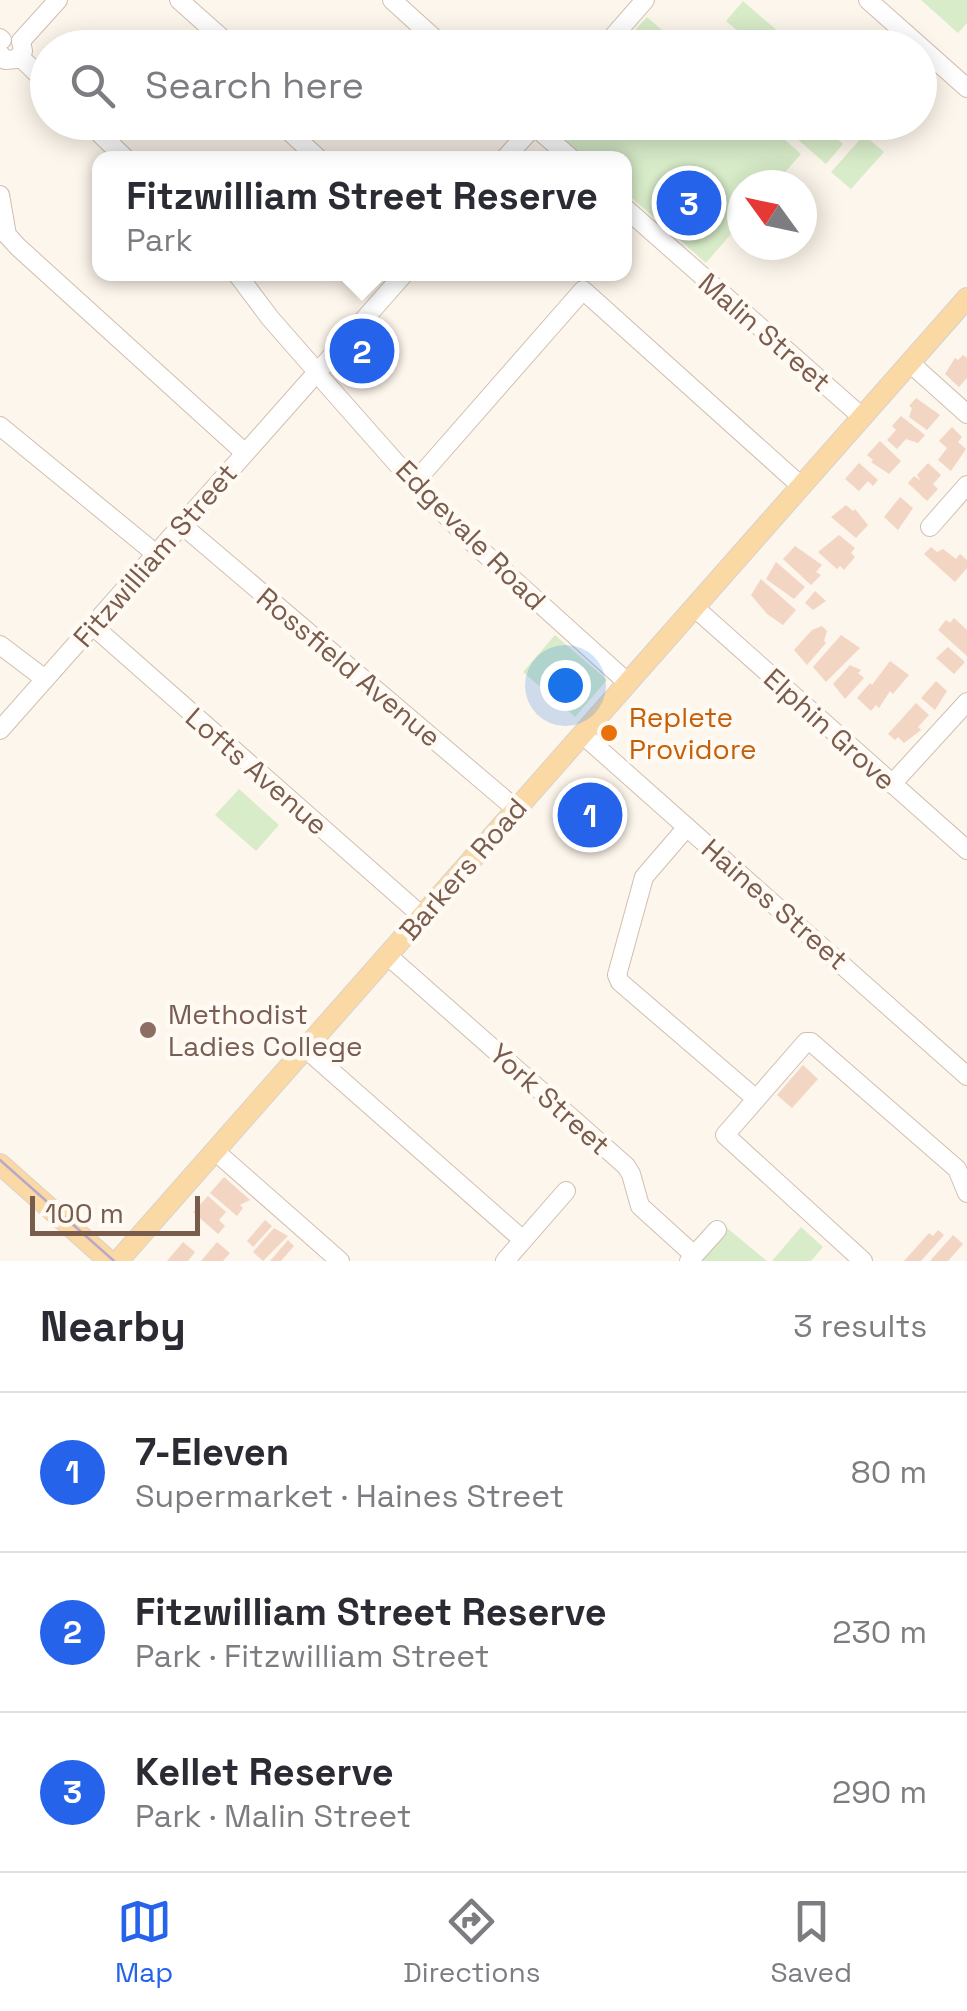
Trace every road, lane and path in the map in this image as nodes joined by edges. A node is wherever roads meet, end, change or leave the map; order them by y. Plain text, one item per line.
1 (58, 0) edge
2 (179, 0) edge
3 (392, 0) edge
4 (645, 0) edge
5 (868, 0) edge
6 (213, 30) edge
7 (425, 30) edge
8 (619, 30) edge
9 (902, 30) edge
10 (6, 49) edge
11 (937, 61) edge
12 (30, 69) edge
13 (967, 88) edge
14 (0, 195) edge
15 (632, 214) edge
16 (242, 281) edge
17 (398, 281) edge
18 (967, 298) edge
19 (910, 363) junction
20 (317, 373) junction
21 (967, 414) edge
22 (862, 417) junction
23 (0, 426) edge
24 (245, 453) junction
25 (414, 483) junction
26 (967, 485) edge
27 (801, 486) junction
28 (182, 525) junction
29 (930, 527) dead end
30 (156, 554) junction
31 (694, 607) junction
32 (93, 626) junction
33 (5, 649) edge
34 (628, 682) junction
35 (42, 683) junction
36 (967, 702) edge
37 (0, 730) edge
38 (582, 734) junction
39 (892, 784) junction
40 (516, 809) junction
41 (687, 827) junction
42 (967, 850) edge
43 (422, 916) junction
44 (387, 955) junction
45 (305, 1048) junction
46 (967, 1076) edge
47 (755, 1098) junction
48 (215, 1151) junction
49 (0, 1164) edge
50 (566, 1191) dead end
51 (967, 1192) edge
52 (717, 1230) dead end
53 (523, 1240) junction
54 (691, 1258) edge
55 (110, 1261) edge
56 (118, 1261) edge
57 (340, 1261) edge
58 (505, 1261) edge
59 (863, 1261) edge

1 - 10 street
2 - 6 street
3 - 7 street
4 - 8 street
5 - 9 street
10 - 12 street
11 - 13 street
14 - 24 street
15 - 22 street, Malin Street
16 - 20 street, Edgevale Road
17 - 20 street, Fitzwilliam Street
18 - 19 main road, Barkers Road
19 - 21 street
19 - 22 main road, Barkers Road
20 - 24 street, Fitzwilliam Street
20 - 25 street, Edgevale Road
22 - 27 main road, Barkers Road
23 - 30 street
24 - 28 street, Fitzwilliam Street
25 - 27 street
25 - 34 street, Edgevale Road
26 - 29 street
27 - 31 main road, Barkers Road
28 - 30 street, Fitzwilliam Street
28 - 40 street, Rossfield Avenue
30 - 32 street, Fitzwilliam Street
31 - 34 main road, Barkers Road
31 - 39 street, Elphin Grove
32 - 35 street, Fitzwilliam Street
32 - 43 street, Lofts Avenue
33 - 35 street
34 - 38 main road, Barkers Road
35 - 37 street, Fitzwilliam Street
36 - 39 street
38 - 40 main road, Barkers Road
38 - 41 street, Haines Street
39 - 42 street, Elphin Grove
40 - 43 main road, Barkers Road
41 - 46 street, Haines Street
41 - 47 street
43 - 44 main road, Barkers Road
44 - 45 main road, Barkers Road
44 - 54 street, York Street
45 - 48 main road, Barkers Road
45 - 53 street
47 - 51 street
47 - 59 street
48 - 56 main road, Barkers Road
48 - 57 street
49 - 55 main road
50 - 53 street
52 - 54 street
53 - 58 street

